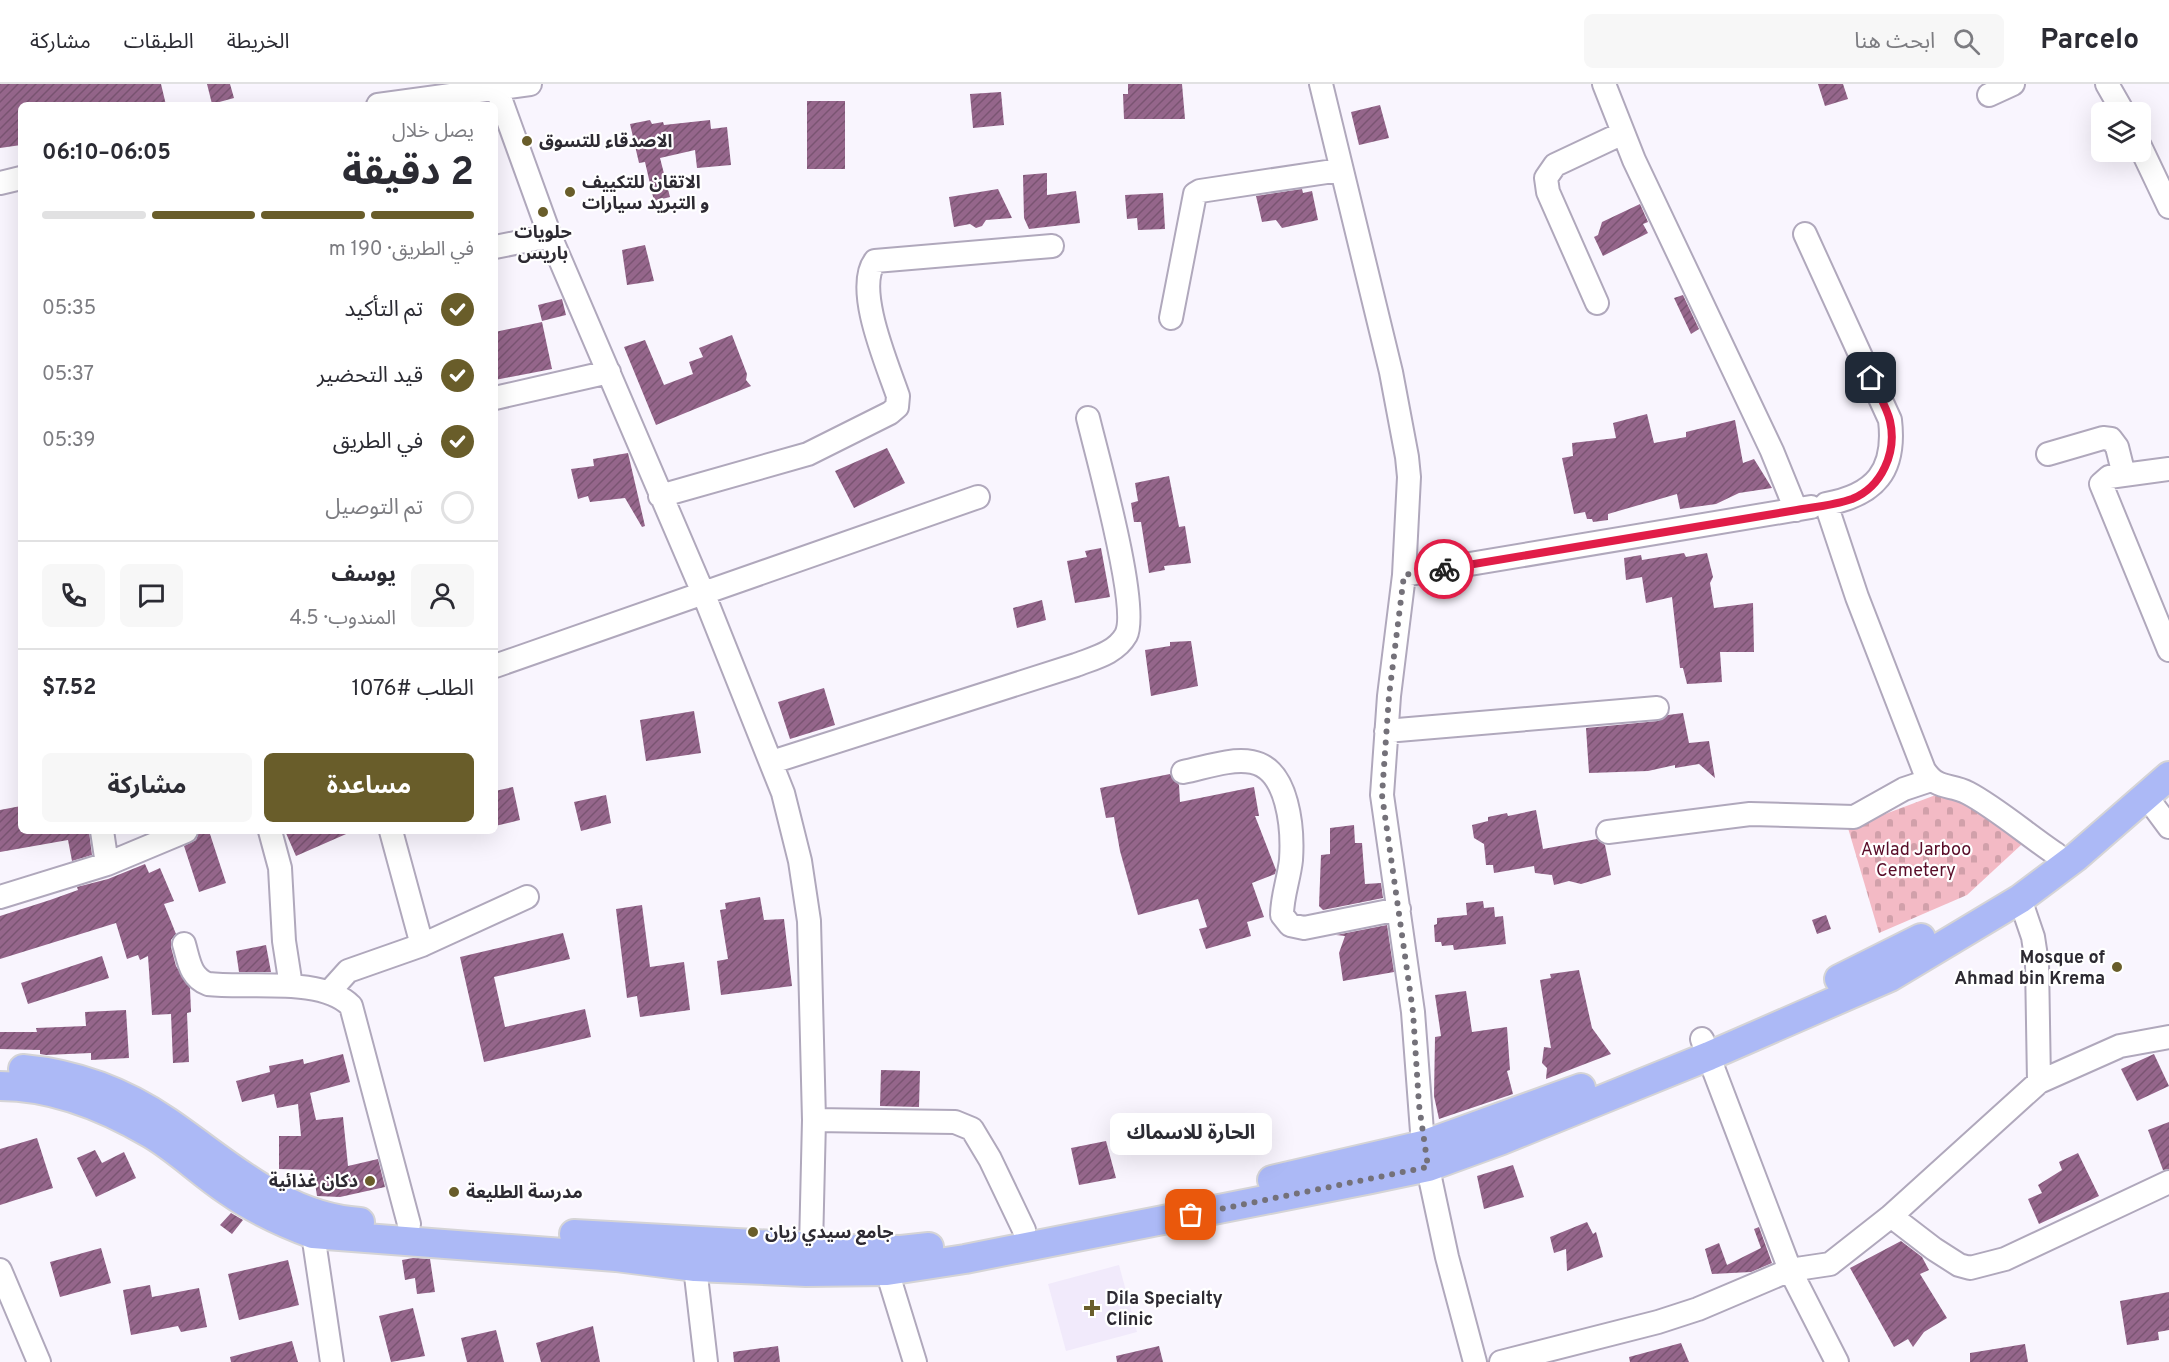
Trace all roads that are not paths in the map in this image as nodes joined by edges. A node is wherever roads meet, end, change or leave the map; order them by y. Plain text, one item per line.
1 (530, 84) edge
2 (1321, 84) edge
3 (1604, 84) edge
4 (2013, 84) edge
5 (2107, 84) edge
6 (496, 86) edge
7 (1989, 95) dead end
8 (397, 102) edge
9 (2117, 102) edge
10 (1623, 133) junction
11 (2148, 162) edge
12 (1340, 170) junction
13 (18, 179) edge
14 (0, 183) edge
15 (2166, 195) edge
16 (1805, 234) dead end
17 (550, 237) junction
18 (498, 246) edge
19 (1052, 246) dead end
20 (1597, 303) dead end
21 (1171, 318) dead end
22 (609, 372) junction
23 (498, 397) edge
24 (1088, 418) dead end
25 (2048, 454) dead end
26 (2169, 469) edge
27 (2124, 475) junction
28 (660, 496) junction
29 (978, 497) dead end
30 (1826, 504) junction
31 (1797, 510) junction
32 (1404, 575) junction
33 (704, 595) junction
34 (2169, 650) edge
35 (498, 665) edge
36 (1657, 708) dead end
37 (1386, 731) junction
38 (2169, 757) edge
39 (772, 762) junction
40 (1183, 772) dead end
41 (2169, 776) edge
42 (1931, 780) junction
43 (2146, 796) junction
44 (2169, 827) edge
45 (1608, 832) dead end
46 (102, 834) edge
47 (179, 834) edge
48 (271, 834) edge
49 (392, 834) edge
50 (2056, 854) junction
51 (107, 864) junction
52 (0, 897) edge
53 (527, 897) dead end
54 (2020, 899) junction
55 (1399, 909) junction
56 (184, 944) dead end
57 (422, 945) junction
58 (291, 986) junction
59 (330, 991) junction
60 (2169, 1037) edge
61 (1706, 1048) junction
62 (0, 1067) edge
63 (2039, 1082) junction
64 (0, 1086) edge
65 (814, 1120) junction
66 (1426, 1156) junction
67 (2169, 1182) edge
68 (1891, 1216) junction
69 (316, 1224) junction
70 (409, 1224) junction
71 (1023, 1230) junction
72 (698, 1255) junction
73 (809, 1259) junction
74 (887, 1260) junction
75 (0, 1270) edge
76 (1790, 1270) junction
77 (39, 1362) edge
78 (332, 1362) edge
79 (706, 1362) edge
80 (915, 1362) edge
81 (1475, 1362) edge
82 (1501, 1362) edge
83 (1837, 1362) edge

1 - 6 street
2 - 12 street
3 - 10 street
4 - 7 street
5 - 9 street
6 - 8 street
6 - 17 street
10 - 20 street
10 - 31 street
11 - 15 street
12 - 21 street
12 - 32 street
13 - 14 street
16 - 30 street
17 - 18 street
17 - 22 street
19 - 28 street
22 - 23 street
22 - 28 street
24 - 39 street
25 - 27 street
26 - 27 street
27 - 34 street
28 - 33 street
29 - 33 street
30 - 31 street
30 - 42 street
31 - 32 street
32 - 37 street
33 - 35 street
33 - 39 street
36 - 37 street
37 - 55 street
38 - 50 main road
39 - 65 street
40 - 55 street
41 - 43 main road
42 - 45 street
42 - 50 street
43 - 44 street
43 - 54 main road
46 - 51 street
47 - 51 street
48 - 58 street
49 - 57 street
50 - 61 main road
51 - 52 street
53 - 57 street
54 - 61 main road
54 - 63 street
55 - 66 street
56 - 58 street
57 - 59 street
58 - 59 street
59 - 70 street
60 - 63 street
61 - 66 main road
61 - 76 street
62 - 69 main road
63 - 68 street
64 - 69 main road
65 - 71 street
65 - 73 street
66 - 71 main road
66 - 74 main road
66 - 81 street
67 - 68 street
68 - 76 street
69 - 70 main road
69 - 72 main road
69 - 78 street
70 - 72 main road
71 - 74 main road
72 - 73 main road
72 - 79 street
73 - 74 main road
74 - 80 street
75 - 77 street
76 - 82 street
76 - 83 street

